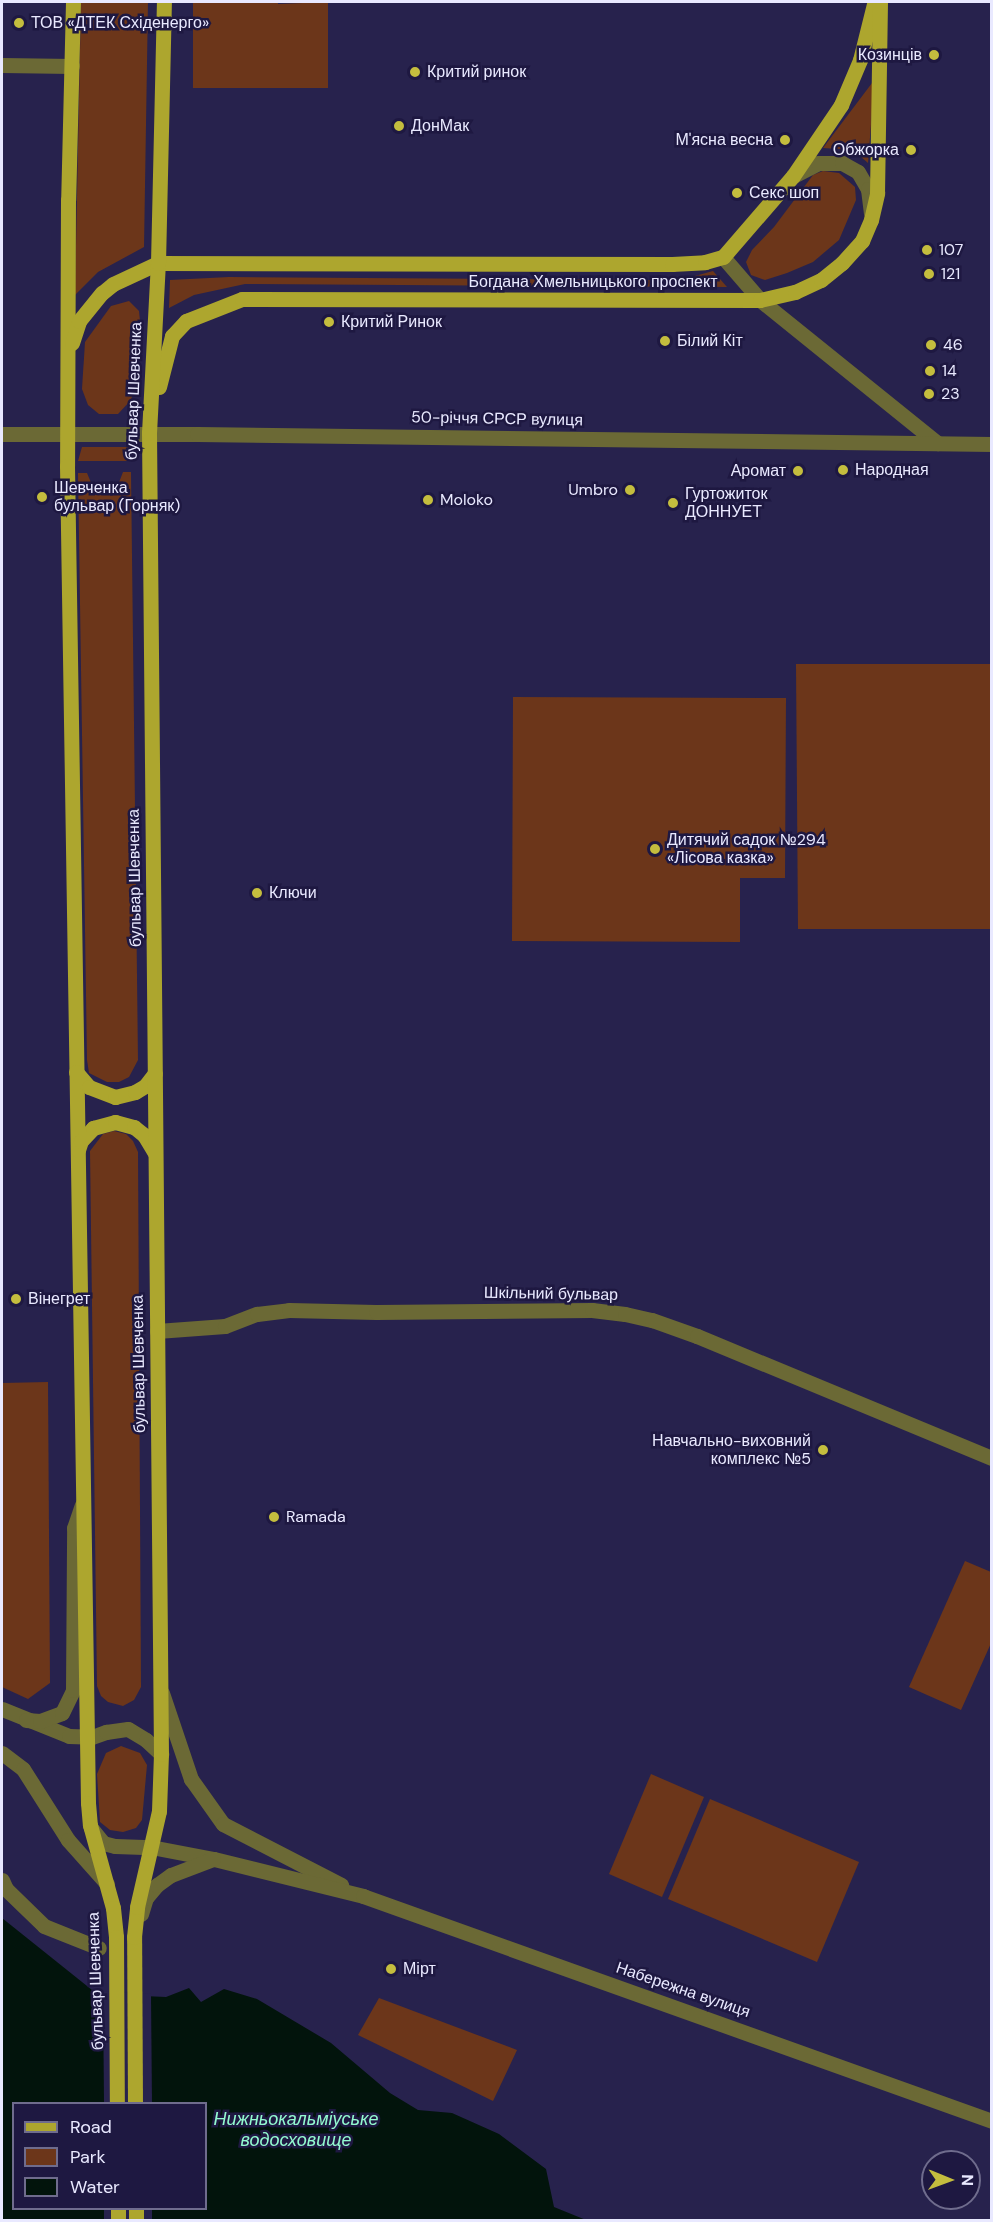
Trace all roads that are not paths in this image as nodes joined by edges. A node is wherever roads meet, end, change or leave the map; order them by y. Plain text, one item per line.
1 (73, 2) edge
2 (164, 2) edge
3 (874, 2) edge
4 (880, 2) edge
5 (2, 65) edge
6 (72, 66) junction
7 (792, 176) junction
8 (871, 220) junction
9 (723, 257) junction
10 (158, 263) junction
11 (760, 300) junction
12 (68, 357) junction
13 (2, 434) edge
14 (149, 434) junction
15 (67, 435) junction
16 (937, 443) junction
17 (992, 444) edge
18 (76, 1072) junction
19 (155, 1073) junction
20 (78, 1151) junction
21 (155, 1153) junction
22 (157, 1331) junction
23 (992, 1458) edge
24 (84, 1501) junction
25 (161, 1690) junction
26 (2, 1709) edge
27 (26, 1720) junction
28 (87, 1738) junction
29 (2, 1753) edge
30 (161, 1754) junction
31 (90, 1825) junction
32 (151, 1847) junction
33 (214, 1858) junction
34 (2, 1880) edge
35 (107, 1884) junction
36 (363, 1896) junction
37 (134, 1937) junction
38 (99, 1948) dead end
39 (117, 2102) edge
40 (135, 2102) edge
41 (992, 2121) edge

1 - 6 main road, бульвар Шевченка
2 - 10 main road, бульвар Шевченка
3 - 7 main road, Богдана Хмельницького проспект
4 - 8 main road, Богдана Хмельницького проспект
5 - 6 street
6 - 12 main road, бульвар Шевченка
7 - 8 street
7 - 9 main road, Богдана Хмельницького проспект
8 - 11 main road, Богдана Хмельницького проспект
9 - 10 main road, Богдана Хмельницького проспект
9 - 11 street
10 - 12 main road
10 - 14 main road, бульвар Шевченка
11 - 14 main road, Богдана Хмельницького проспект
11 - 16 street
12 - 15 main road, бульвар Шевченка
13 - 15 street, 50-річчя СРСР вулиця
14 - 15 street, 50-річчя СРСР вулиця
14 - 16 street, 50-річчя СРСР вулиця
14 - 19 main road, бульвар Шевченка
15 - 18 main road, бульвар Шевченка
16 - 17 street, 50-річчя СРСР вулиця
18 - 19 main road
18 - 20 main road, бульвар Шевченка
19 - 21 main road, бульвар Шевченка
20 - 21 main road
20 - 24 main road, бульвар Шевченка
21 - 22 main road, бульвар Шевченка
22 - 23 street, Шкільний бульвар
22 - 25 main road, бульвар Шевченка
24 - 27 street
24 - 28 main road, бульвар Шевченка
25 - 30 main road, бульвар Шевченка
25 - 36 street, Набережна вулиця
26 - 27 street
27 - 28 street
28 - 30 street
28 - 31 main road, бульвар Шевченка
29 - 35 street
30 - 32 main road, бульвар Шевченка
31 - 32 street
31 - 35 main road, бульвар Шевченка
32 - 33 street, Набережна вулиця
32 - 37 main road, бульвар Шевченка
33 - 36 street, Набережна вулиця
33 - 37 street
34 - 38 street
35 - 39 main road, бульвар Шевченка
36 - 41 street, Набережна вулиця
37 - 40 main road, бульвар Шевченка

